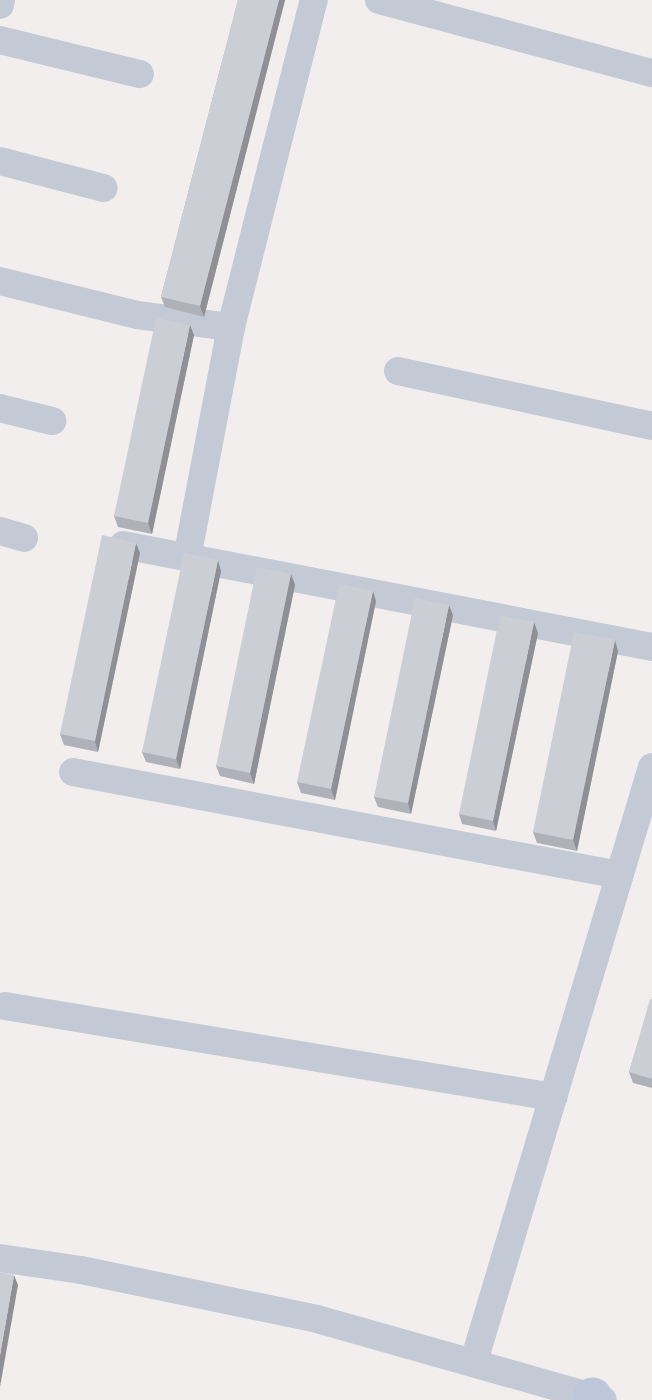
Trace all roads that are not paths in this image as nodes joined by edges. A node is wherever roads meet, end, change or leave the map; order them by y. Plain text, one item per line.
1 (1, 0) edge
2 (314, 0) edge
3 (379, 0) edge
4 (0, 5) edge
5 (0, 40) edge
6 (652, 73) edge
7 (140, 74) dead end
8 (0, 160) edge
9 (104, 188) dead end
10 (0, 281) edge
11 (231, 327) junction
12 (398, 371) dead end
13 (0, 408) edge
14 (52, 421) dead end
15 (652, 426) edge
16 (123, 545) edge
17 (187, 558) junction
18 (652, 647) edge
19 (652, 767) edge
20 (72, 772) dead end
21 (620, 875) junction
22 (5, 1006) dead end
23 (553, 1097) junction
24 (0, 1258) edge
25 (474, 1361) junction
26 (596, 1399) edge

1 - 4 street
2 - 11 street
3 - 6 street
5 - 7 street
8 - 9 street
10 - 11 street
11 - 17 street
12 - 15 street
13 - 14 street
16 - 17 street
17 - 18 street
19 - 21 street
20 - 21 street
21 - 23 street
22 - 23 street
23 - 25 street
24 - 25 street
25 - 26 street

